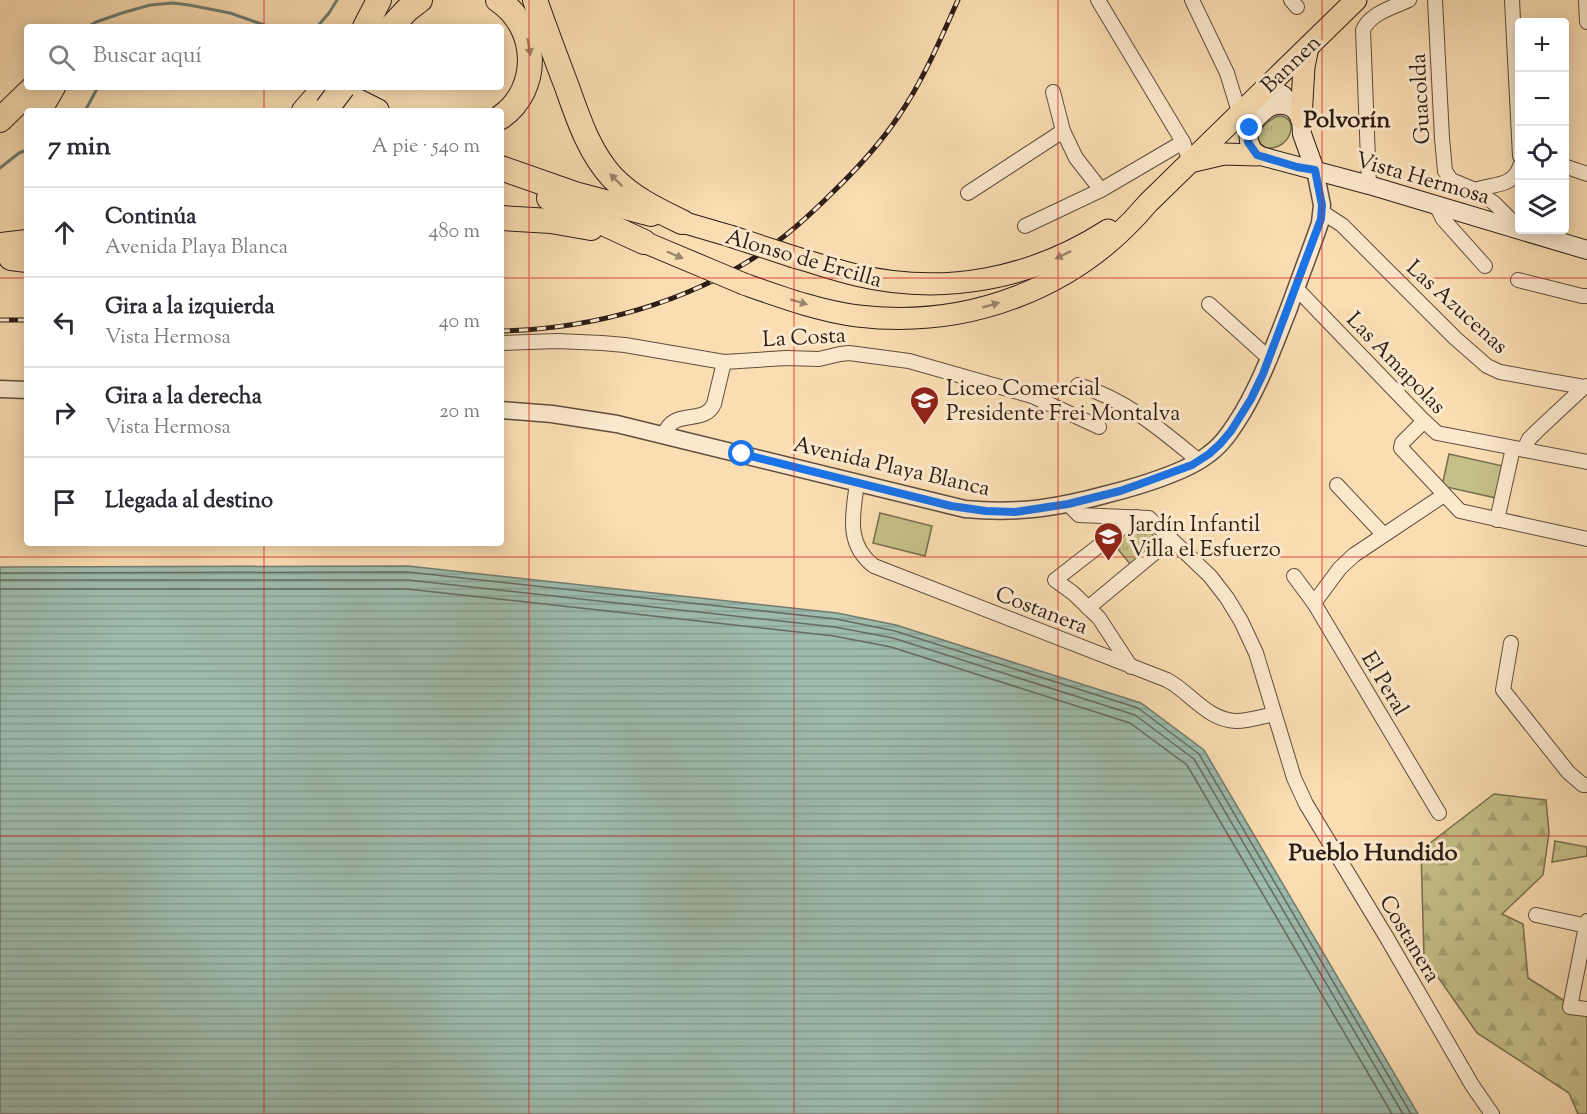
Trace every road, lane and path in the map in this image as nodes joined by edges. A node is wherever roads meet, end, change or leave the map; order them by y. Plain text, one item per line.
1 (379, 0) edge
2 (394, 0) edge
3 (420, 0) edge
4 (498, 0) edge
5 (535, 0) edge
6 (1098, 0) edge
7 (1192, 0) edge
8 (1356, 0) edge
9 (1409, 0) edge
10 (1435, 0) edge
11 (1512, 0) edge
12 (1586, 0) edge
13 (1587, 9) edge
14 (1587, 22) edge
15 (367, 24) edge
16 (382, 24) edge
17 (394, 24) edge
18 (1308, 47) junction
19 (1267, 86) junction
20 (31, 90) edge
21 (51, 90) edge
22 (338, 90) edge
23 (1053, 92) dead end
24 (321, 100) edge
25 (41, 108) edge
26 (362, 108) edge
27 (1239, 112) junction
28 (504, 115) edge
29 (0, 120) edge
30 (1298, 120) junction
31 (1518, 126) edge
32 (1063, 131) junction
33 (1183, 142) junction
34 (1258, 150) junction
35 (1190, 162) junction
36 (1569, 168) edge
37 (1315, 170) junction
38 (504, 172) edge
39 (504, 173) edge
40 (1587, 174) edge
41 (1515, 176) edge
42 (1369, 185) junction
43 (1101, 190) junction
44 (1475, 190) junction
45 (968, 193) dead end
46 (1148, 202) junction
47 (1436, 205) junction
48 (1322, 212) junction
49 (504, 218) edge
50 (682, 222) junction
51 (1515, 225) edge
52 (1025, 226) dead end
53 (1515, 229) edge
54 (1533, 234) edge
55 (644, 242) junction
56 (1587, 250) edge
57 (1485, 266) dead end
58 (1518, 280) dead end
59 (1296, 288) junction
60 (1587, 296) edge
61 (1209, 304) dead end
62 (504, 343) edge
63 (1269, 359) junction
64 (724, 362) junction
65 (1078, 385) dead end
66 (1586, 386) edge
67 (0, 388) edge
68 (24, 390) edge
69 (504, 410) edge
70 (1424, 422) junction
71 (1099, 427) dead end
72 (664, 435) junction
73 (1519, 449) junction
74 (1199, 461) junction
75 (1587, 462) edge
76 (857, 483) junction
77 (1337, 485) dead end
78 (1444, 495) junction
79 (1068, 504) junction
80 (1136, 517) junction
81 (1497, 520) junction
82 (1383, 534) junction
83 (1171, 539) junction
84 (1587, 539) edge
85 (1294, 576) dead end
86 (1314, 603) junction
87 (1088, 608) junction
88 (1511, 643) dead end
89 (1131, 667) junction
90 (1274, 714) junction
91 (1587, 785) edge
92 (1439, 813) dead end
93 (1536, 915) dead end
94 (1587, 925) edge
95 (1587, 1010) edge
96 (1492, 1114) edge

1 - 15 highway
2 - 16 highway
3 - 17 highway
4 -> 28 highway
50 -> 5 highway
6 - 33 street
7 - 27 street
8 - 18 main road, Bannen
9 - 42 street
10 - 44 street, Guacolda
11 - 31 street
12 - 13 street
13 - 14 street
18 - 19 main road, Bannen
18 - 30 main road
19 - 27 main road, Bannen
19 - 30 main road
20 - 29 highway
21 - 25 highway
22 - 24 highway, bridge
23 - 32 street
24 - 26 highway
27 - 34 main road
27 - 35 main road, Bannen
30 - 34 main road
30 - 34 main road
30 - 37 main road
32 - 43 street
32 - 45 street
33 - 35 street
33 - 43 street
34 - 35 main road
34 - 37 main road, Vista Hermosa
35 - 46 main road, Bannen
36 - 40 street
37 - 42 main road, Vista Hermosa
37 - 48 street, Avenida Playa Blanca
38 - 50 highway
39 - 55 highway
41 - 44 street
42 - 47 main road, Vista Hermosa
43 - 52 street
44 - 51 street, Guacolda
46 -> 50 main road, Alonso de Ercilla, bridge
55 -> 46 main road, Alonso de Ercilla, bridge
47 - 53 main road, Vista Hermosa
47 - 57 street
48 - 59 street, Avenida Playa Blanca
48 - 66 street, Las Azucenas
49 - 55 highway
54 - 56 main road, Vista Hermosa
58 - 60 street
59 - 63 street, Avenida Playa Blanca
59 - 70 street, Las Amapolas
61 - 63 street
62 - 64 street, La Costa
63 - 74 street, Avenida Playa Blanca
64 - 71 street, La Costa
64 - 72 street
65 - 74 street
66 - 73 street
67 - 68 street
69 - 72 street, Avenida Playa Blanca
70 - 73 street, Las Amapolas
70 - 78 street
72 - 76 street, Avenida Playa Blanca
73 - 75 street, Las Amapolas
73 - 81 street
74 - 79 street, Avenida Playa Blanca
76 - 79 street, Avenida Playa Blanca
76 - 89 street, Costanera
77 - 82 street
78 - 81 street
78 - 82 street
79 - 80 street, Costanera
80 - 83 street, Costanera
80 - 87 street
81 - 84 street
82 - 86 street
83 - 87 street
83 - 90 street, Costanera
85 - 86 street, El Peral
86 - 92 street, El Peral
87 - 89 street
88 - 91 street
89 - 90 street, Costanera
90 - 96 street, Costanera
93 - 94 street
94 - 95 street

